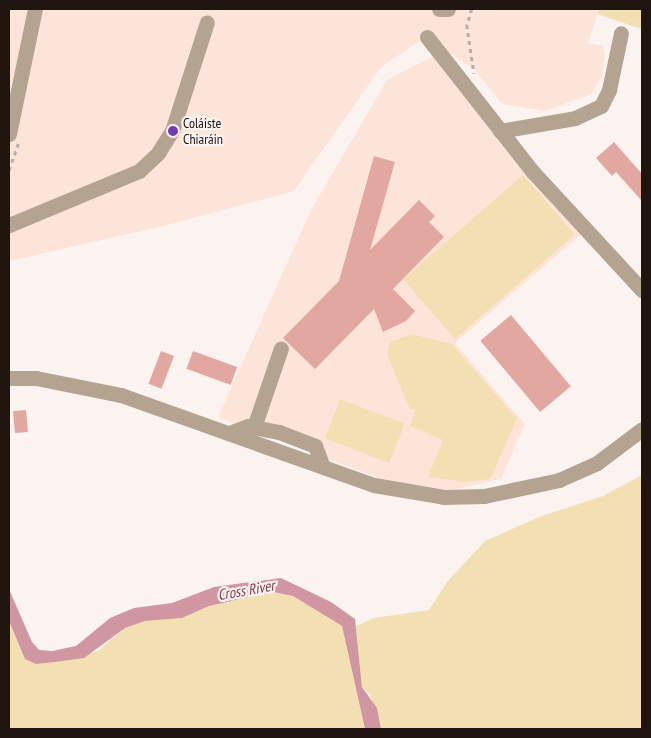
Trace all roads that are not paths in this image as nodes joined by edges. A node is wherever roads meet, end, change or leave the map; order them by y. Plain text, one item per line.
1 (36, 9) edge
2 (439, 9) edge
3 (448, 9) edge
4 (207, 22) dead end
5 (620, 33) dead end
6 (427, 37) dead end
7 (500, 131) junction
8 (9, 134) edge
9 (9, 225) edge
10 (642, 290) edge
11 (282, 348) dead end
12 (9, 378) edge
13 (254, 427) junction
14 (642, 430) edge
15 (228, 433) junction
16 (323, 467) junction

1 - 8 street
2 - 3 street
4 - 9 street
5 - 7 street
6 - 7 street
7 - 10 street
11 - 13 street
12 - 15 street
13 - 15 street
13 - 16 street
14 - 16 street
15 - 16 street

